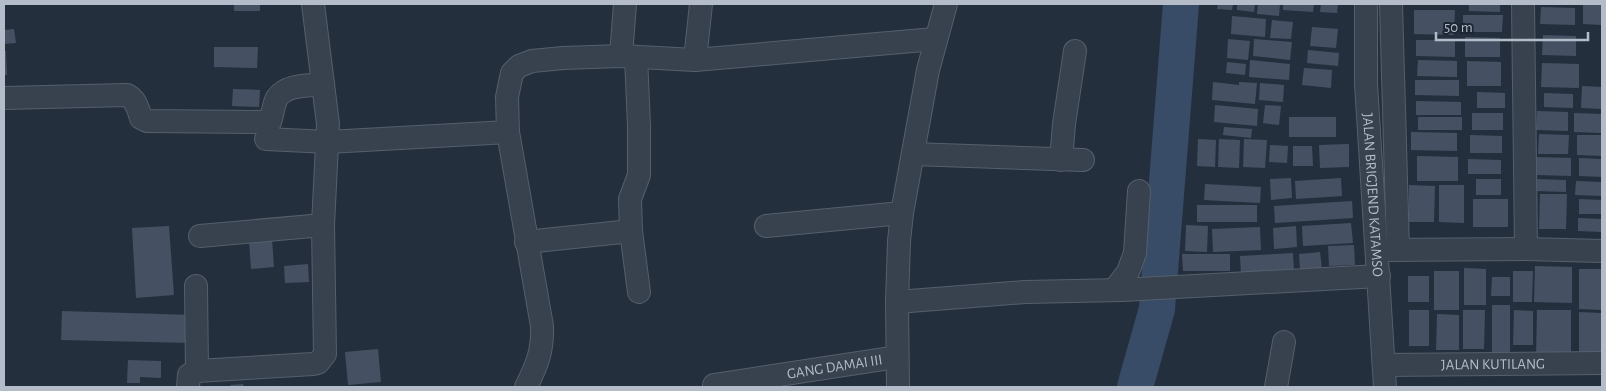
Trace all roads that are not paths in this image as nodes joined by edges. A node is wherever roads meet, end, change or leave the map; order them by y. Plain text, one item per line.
1 (313, 4) edge
2 (625, 4) edge
3 (701, 4) edge
4 (946, 4) edge
5 (1366, 4) edge
6 (1391, 4) edge
7 (1523, 4) edge
8 (935, 39) junction
9 (1075, 51) dead end
10 (629, 56) junction
11 (695, 60) junction
12 (323, 84) junction
13 (4, 98) edge
14 (508, 132) junction
15 (266, 139) dead end
16 (328, 142) junction
17 (913, 154) junction
18 (1061, 160) junction
19 (1083, 160) dead end
20 (1396, 169) junction
21 (1372, 170) junction
22 (1139, 191) dead end
23 (902, 213) junction
24 (323, 225) junction
25 (766, 226) dead end
26 (630, 231) junction
27 (200, 236) dead end
28 (526, 242) junction
29 (1526, 249) junction
30 (1388, 250) junction
31 (1602, 251) edge
32 (1379, 276) junction
33 (196, 286) dead end
34 (1118, 290) junction
35 (639, 292) dead end
36 (897, 302) junction
37 (1284, 342) dead end
38 (897, 356) junction
39 (1602, 363) edge
40 (1384, 365) junction
41 (193, 379) edge
42 (714, 385) dead end
43 (526, 387) edge
44 (898, 387) edge
45 (1276, 387) edge
46 (1385, 387) edge

1 - 12 street
2 - 10 street
3 - 11 street
4 - 8 street
5 - 21 street, JALAN BRIGJEND KATAMSO
6 - 20 street
7 - 29 street
8 - 11 street
8 - 17 street
9 - 18 street
10 - 11 street
10 - 14 street
10 - 26 street
12 - 13 street
12 - 16 street
14 - 16 street
14 - 28 street
15 - 16 street
16 - 24 street
17 - 18 street
17 - 23 street
18 - 19 street
20 - 21 street
20 - 30 street
21 - 30 street, JALAN BRIGJEND KATAMSO
22 - 34 street
23 - 25 street
23 - 36 street
24 - 27 street
24 - 41 street
26 - 28 street
26 - 35 street
28 - 43 street
29 - 30 street
29 - 31 street
30 - 32 street, JALAN BRIGJEND KATAMSO
32 - 34 street
32 - 40 street, JALAN BRIGJEND KATAMSO
33 - 41 street
34 - 36 street
36 - 38 street
37 - 45 street
38 - 42 street, GANG DAMAI III
38 - 44 street
39 - 40 street, JALAN KUTILANG
40 - 46 street, JALAN BRIGJEND KATAMSO

